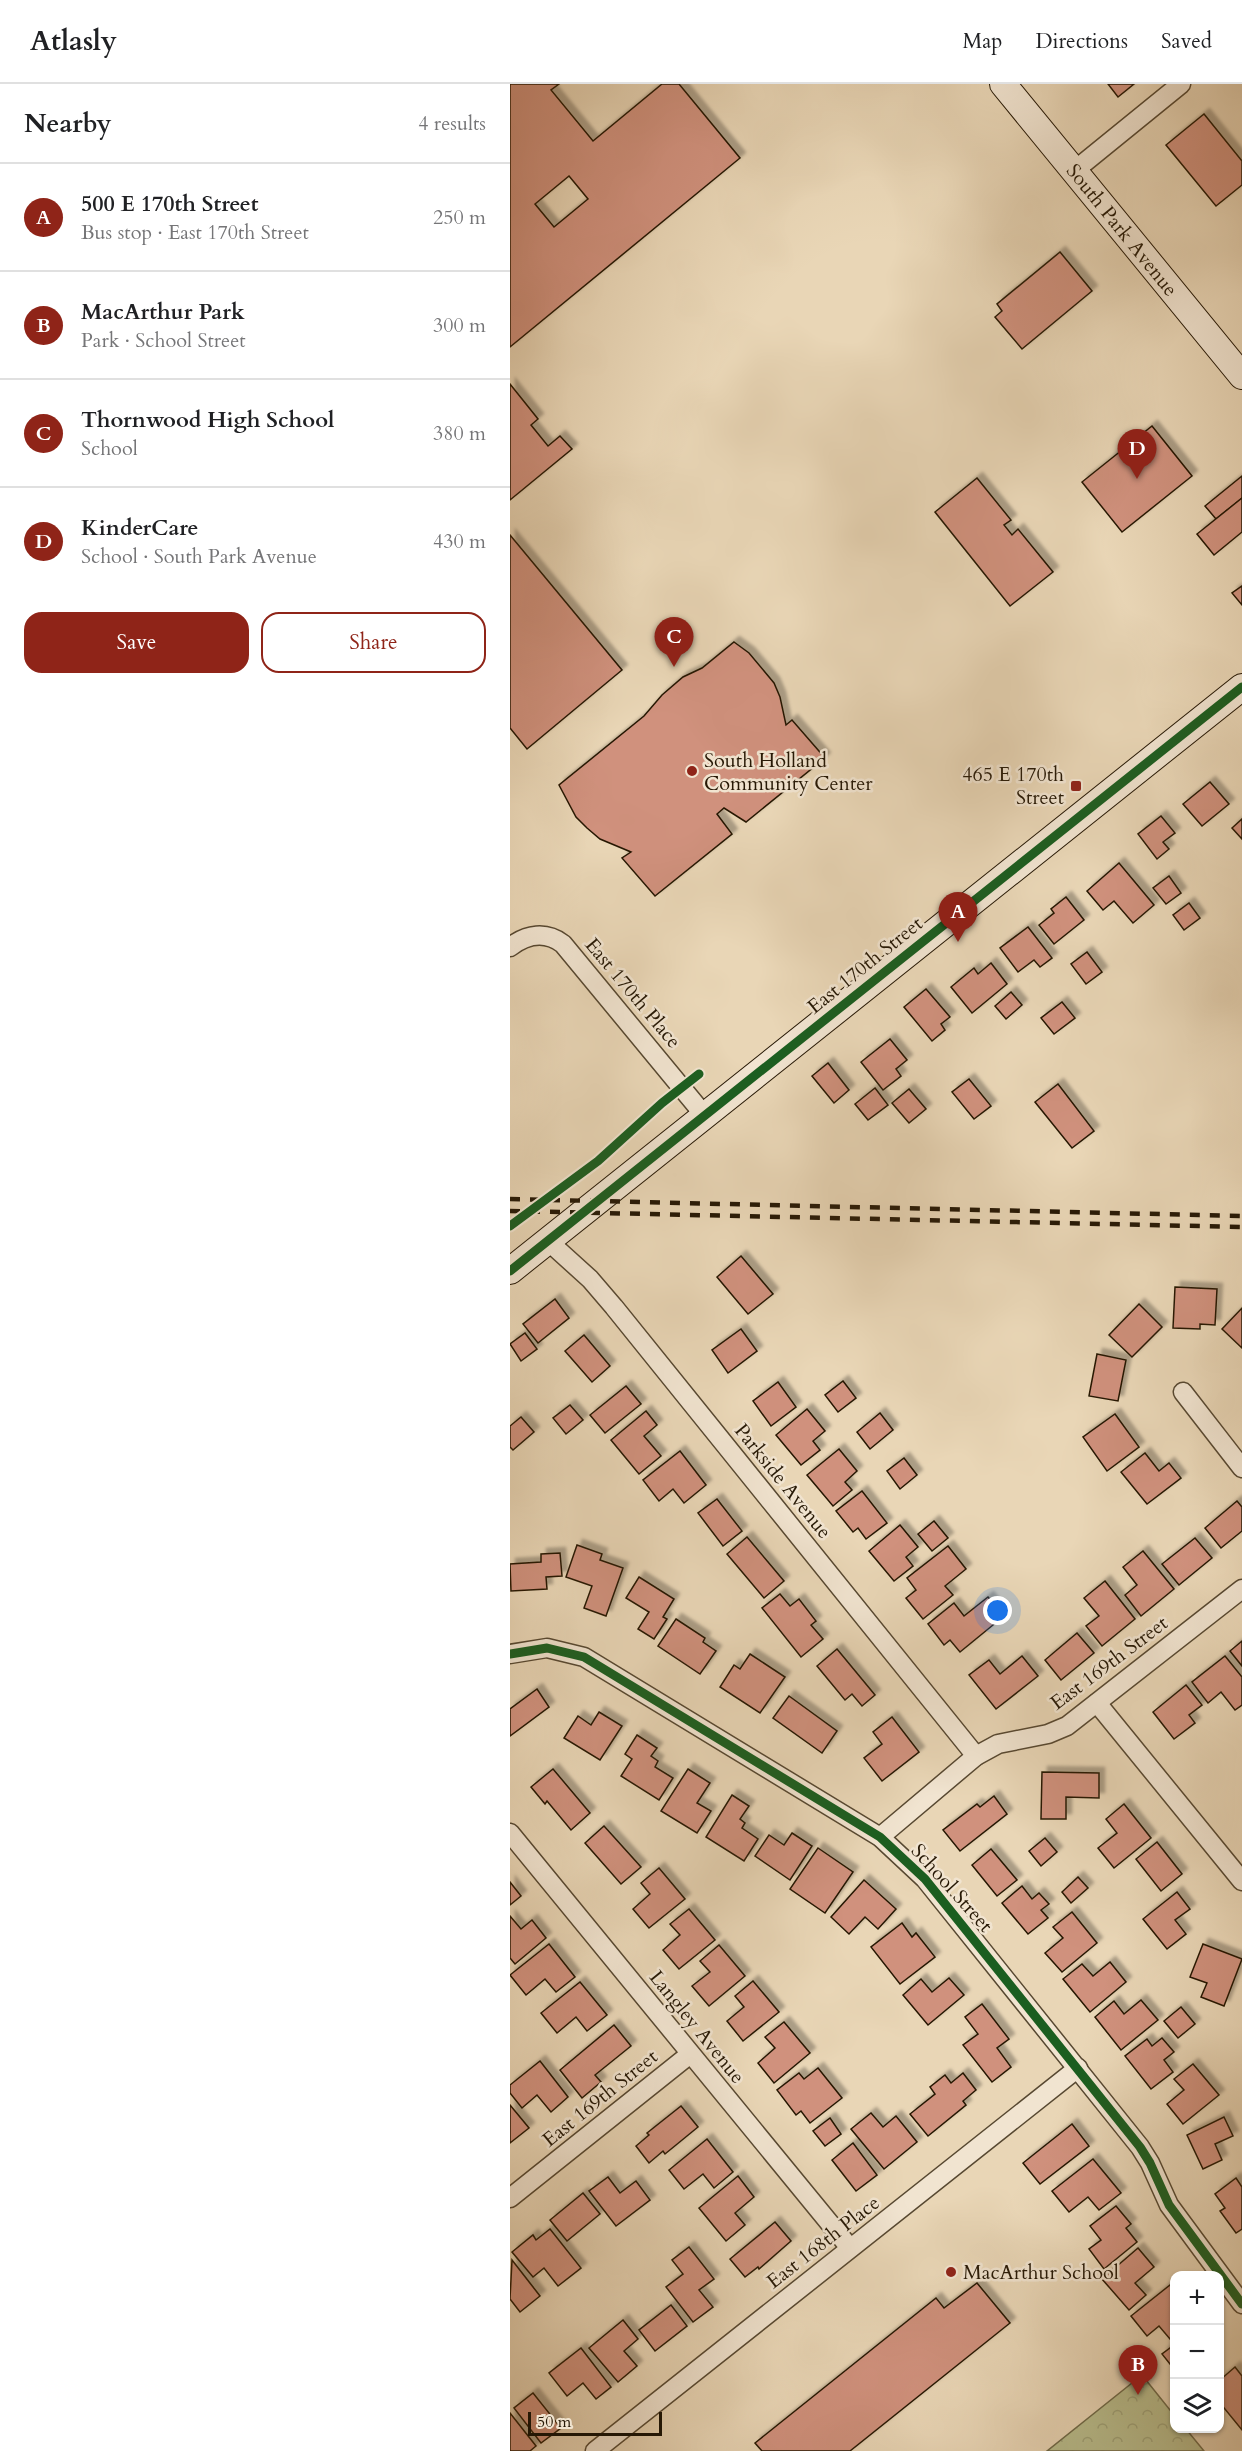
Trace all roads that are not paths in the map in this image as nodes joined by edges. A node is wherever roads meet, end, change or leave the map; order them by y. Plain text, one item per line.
1 (1003, 84) edge
2 (1181, 84) edge
3 (1074, 171) junction
4 (1242, 376) edge
5 (1242, 687) edge
6 (510, 947) edge
7 (705, 1116) junction
8 (548, 1241) junction
9 (510, 1270) edge
10 (1183, 1392) dead end
11 (1242, 1468) edge
12 (1242, 1589) edge
13 (510, 1654) edge
14 (1097, 1703) junction
15 (976, 1756) junction
16 (510, 1833) edge
17 (880, 1838) junction
18 (1242, 1881) edge
19 (689, 2055) junction
20 (1078, 2068) junction
21 (510, 2198) edge
22 (850, 2248) junction
23 (1242, 2304) edge
24 (596, 2451) edge

1 - 3 street, South Park Avenue
2 - 3 street
3 - 4 street, South Park Avenue
5 - 7 street, East 170th Street
6 - 7 street, East 170th Place
7 - 8 street, East 170th Street
8 - 9 street, East 170th Street
8 - 15 street, Parkside Avenue
10 - 11 street
12 - 14 street, East 169th Street
13 - 17 street, School Street
14 - 15 street, East 169th Street
14 - 18 street
15 - 17 street, East 169th Street
16 - 19 street, Langley Avenue
17 - 20 street, School Street
19 - 21 street, East 169th Street
19 - 22 street, Langley Avenue
20 - 22 street, East 168th Place
20 - 23 street, School Street
22 - 24 street, East 168th Place

